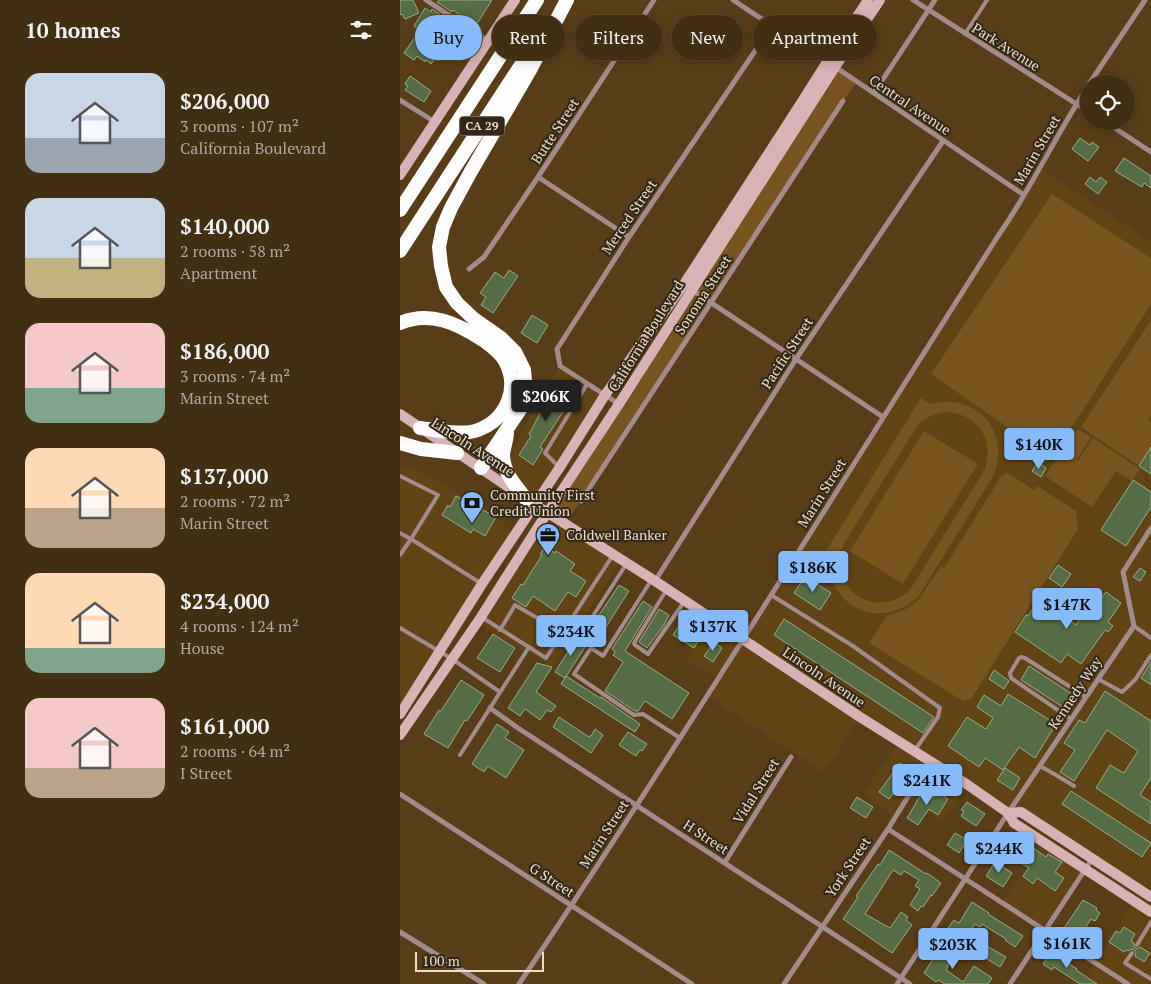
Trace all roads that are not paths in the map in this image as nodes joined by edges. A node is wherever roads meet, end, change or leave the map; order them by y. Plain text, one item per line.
1 (426, 0) edge
2 (514, 0) edge
3 (537, 0) edge
4 (563, 0) edge
5 (567, 0) edge
6 (654, 0) edge
7 (733, 0) edge
8 (868, 0) edge
9 (880, 0) edge
10 (913, 0) edge
11 (934, 0) edge
12 (987, 0) edge
13 (1145, 0) edge
14 (928, 11) junction
15 (756, 15) edge
16 (965, 34) junction
17 (488, 41) junction
18 (753, 54) edge
19 (825, 60) edge
20 (831, 64) junction
21 (1095, 75) edge
22 (874, 93) junction
23 (1080, 97) edge
24 (400, 100) edge
25 (843, 101) dead end
26 (1076, 103) junction
27 (1080, 106) edge
28 (435, 122) junction
29 (1118, 130) edge
30 (943, 141) junction
31 (1151, 152) edge
32 (434, 158) junction
33 (404, 163) edge
34 (400, 175) edge
35 (538, 177) junction
36 (1024, 195) junction
37 (400, 206) edge
38 (400, 210) edge
39 (629, 236) junction
40 (400, 251) edge
41 (469, 269) dead end
42 (688, 287) junction
43 (711, 304) junction
44 (400, 323) edge
45 (796, 360) junction
46 (587, 384) junction
47 (605, 395) junction
48 (620, 404) junction
49 (400, 414) edge
50 (883, 417) junction
51 (420, 428) junction
52 (508, 430) junction
53 (400, 443) edge
54 (457, 453) junction
55 (560, 467) junction
56 (481, 468) junction
57 (400, 476) edge
58 (531, 501) junction
59 (581, 501) dead end
60 (548, 512) junction
61 (1151, 528) edge
62 (400, 533) edge
63 (411, 539) junction
64 (613, 554) junction
65 (400, 555) edge
66 (627, 563) junction
67 (653, 580) junction
68 (482, 584) junction
69 (667, 589) junction
70 (771, 595) junction
71 (685, 601) junction
72 (481, 617) junction
73 (1134, 626) junction
74 (400, 628) edge
75 (500, 630) junction
76 (563, 633) junction
77 (1151, 638) edge
78 (743, 640) junction
79 (529, 647) junction
80 (590, 648) junction
81 (440, 652) junction
82 (1151, 655) edge
83 (452, 659) junction
84 (1098, 680) junction
85 (500, 692) junction
86 (1086, 697) junction
87 (490, 708) junction
88 (400, 714) edge
89 (1071, 719) junction
90 (400, 735) edge
91 (680, 738) junction
92 (914, 751) junction
93 (460, 755) dead end
94 (791, 757) dead end
95 (930, 761) junction
96 (1040, 766) junction
97 (1074, 786) dead end
98 (400, 794) edge
99 (636, 805) junction
100 (1008, 813) junction
101 (888, 829) junction
102 (1092, 859) junction
103 (725, 862) junction
104 (1085, 869) junction
105 (966, 879) junction
106 (1151, 897) edge
107 (571, 906) junction
108 (1151, 912) edge
109 (1151, 922) edge
110 (822, 926) junction
111 (1045, 930) junction
112 (400, 932) edge
113 (1137, 945) dead end
114 (1132, 954) dead end
115 (901, 978) junction
116 (1151, 979) edge
117 (484, 984) edge
118 (518, 984) edge
119 (692, 984) edge
120 (784, 984) edge
121 (897, 984) edge
122 (910, 984) edge
123 (1010, 984) edge
124 (1128, 984) edge

1 - 17 street
2 - 17 street
3 - 32 highway, CA 29
4 - 40 highway, CA 29
5 - 52 highway
6 - 35 street, Butte Street
7 - 15 street, Central Avenue
8 - 20 street, California Boulevard
9 - 20 street, California Boulevard
10 - 14 street, Park Avenue
11 - 14 street
12 - 16 lane
13 - 21 street, Marin Street
14 - 16 street, Park Avenue
14 - 22 street
16 - 26 street, Park Avenue
17 - 28 street
18 - 39 street, Merced Street
19 - 20 street, Central Avenue
20 - 22 street, Central Avenue
20 - 42 street, California Boulevard
22 - 30 street, Central Avenue
23 - 26 street, Marin Street
24 - 28 street
25 - 43 street, Sonoma Street
26 - 27 street, Park Avenue
26 - 36 street, Marin Street
28 - 33 street
29 - 31 street
30 - 36 street, Central Avenue
30 - 45 street, Pacific Street
32 - 37 highway
32 - 38 highway, CA 29
33 - 34 street
35 - 39 street
35 - 41 street, Butte Street
36 - 50 street, Marin Street
39 - 46 street, Merced Street
42 - 43 street
42 - 47 street, California Boulevard
42 - 48 street, California Boulevard
43 - 45 street
43 - 59 street, Sonoma Street
44 - 51 highway
45 - 50 street
45 - 67 street, Pacific Street
46 - 47 street, Merced Street
46 - 55 lane
47 - 48 street, Merced Street
47 - 55 street, California Boulevard
48 - 60 street, California Boulevard
49 - 51 street, Lincoln Avenue
50 - 70 street, Marin Street
51 - 54 street, Lincoln Avenue
52 - 56 highway
52 - 58 highway
53 - 54 highway
54 - 56 street, Lincoln Avenue
55 - 58 street, California Boulevard
56 - 58 street, Lincoln Avenue
57 - 63 lane
58 - 60 street, Lincoln Avenue
58 - 68 street, California Boulevard
60 - 64 street, Lincoln Avenue
60 - 72 street, California Boulevard
61 - 73 street
62 - 63 lane
63 - 65 lane
63 - 68 lane
64 - 66 street, Lincoln Avenue
64 - 76 lane
66 - 67 street, Lincoln Avenue
66 - 80 lane
67 - 69 street, Lincoln Avenue
67 - 80 lane
68 - 81 street, California Boulevard
69 - 71 street, Lincoln Avenue
69 - 71 lane
70 - 78 street, Marin Street
70 - 92 lane
71 - 78 street, Lincoln Avenue
72 - 75 lane
72 - 83 street, California Boulevard
73 - 77 lane
73 - 84 street, Kennedy Way
74 - 81 lane
75 - 76 lane
75 - 79 lane
76 - 79 lane
78 - 91 street, Marin Street
78 - 92 street, Lincoln Avenue
79 - 85 lane
80 - 91 lane
81 - 83 lane
81 - 88 street, California Boulevard
82 - 84 lane
83 - 85 lane
83 - 90 street, California Boulevard
84 - 86 street, Kennedy Way
85 - 87 lane
86 - 89 street, Kennedy Way
86 - 89 lane
87 - 93 lane
87 - 99 street, H Street
89 - 96 street, Kennedy Way
91 - 99 street, Marin Street
92 - 95 street, Lincoln Avenue
94 - 103 street, Vidal Street
95 - 100 street, Lincoln Avenue
95 - 101 street, York Street
96 - 97 lane
96 - 100 street, Kennedy Way
98 - 107 street, G Street
99 - 103 street, H Street
99 - 107 street, Marin Street
100 - 102 street, Lincoln Avenue
100 - 104 street, Lincoln Avenue
100 - 105 street, Kennedy Way
101 - 105 street
101 - 110 street, York Street
102 - 104 street
102 - 106 street, Lincoln Avenue
103 - 110 street, H Street
104 - 108 street, Lincoln Avenue
104 - 111 street
105 - 111 street
105 - 115 street, Kennedy Way
107 - 118 street, Marin Street
107 - 119 street, G Street
109 - 113 lane
110 - 115 street, H Street
110 - 120 street, York Street
111 - 123 street
111 - 124 street
112 - 117 street
114 - 116 lane
115 - 121 street, Kennedy Way
115 - 122 street, H Street

